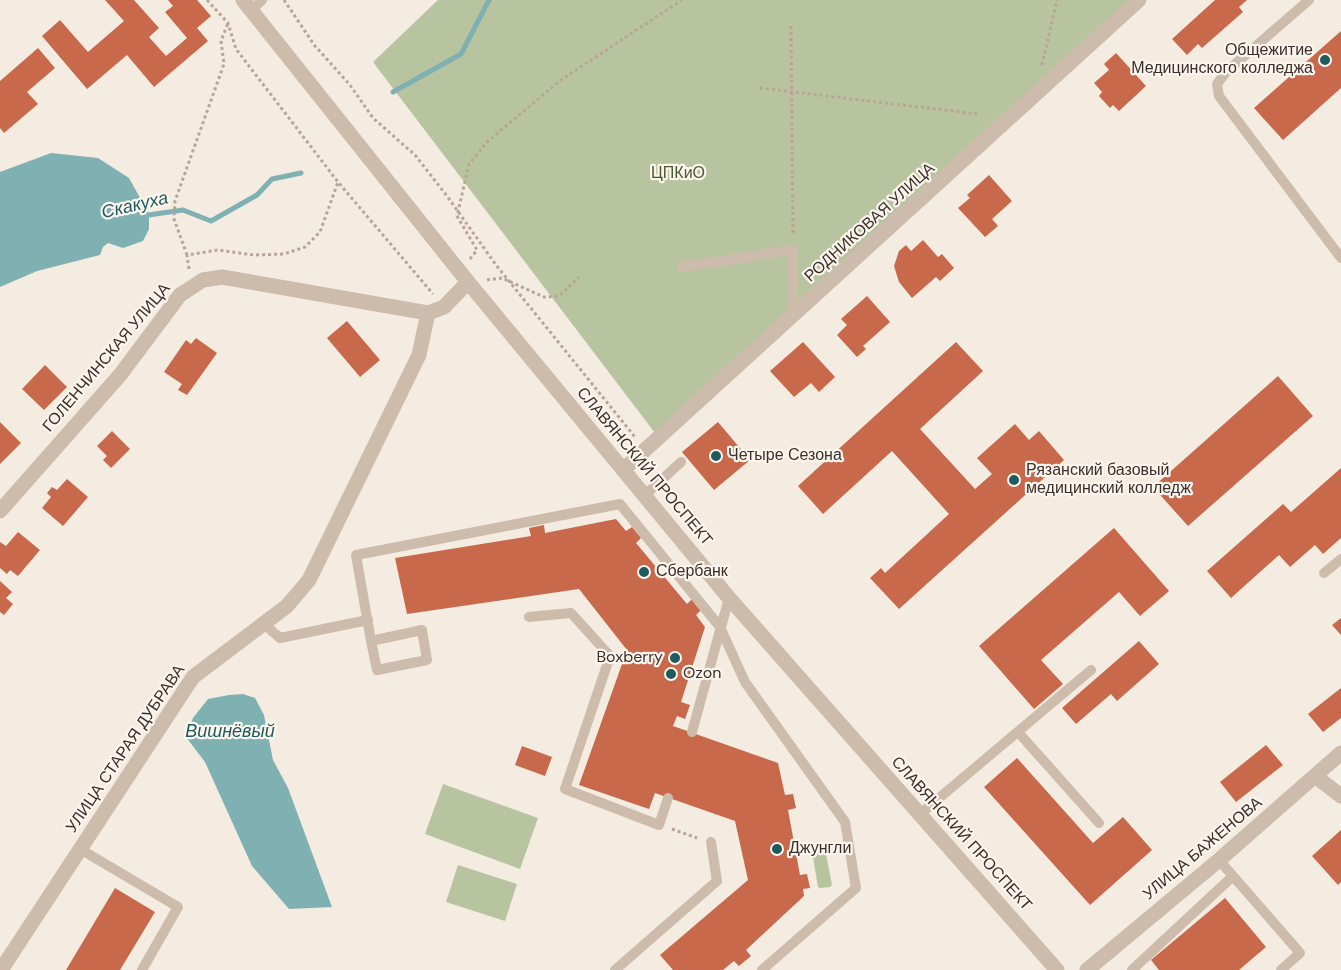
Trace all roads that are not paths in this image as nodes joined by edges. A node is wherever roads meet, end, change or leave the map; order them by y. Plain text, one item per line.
1 (1139, 0) edge
2 (1309, 0) edge
3 (252, 3) edge
4 (1341, 258) edge
5 (682, 267) dead end
6 (464, 277) junction
7 (428, 313) junction
8 (793, 317) junction
9 (681, 462) dead end
10 (623, 471) junction
11 (644, 496) junction
12 (0, 511) edge
13 (1341, 558) edge
14 (1324, 573) dead end
15 (729, 598) junction
16 (529, 617) dead end
17 (368, 620) junction
18 (264, 624) junction
19 (720, 627) junction
20 (371, 641) junction
21 (1091, 670) dead end
22 (692, 732) dead end
23 (1018, 732) junction
24 (1341, 753) edge
25 (1315, 776) junction
26 (1341, 796) edge
27 (668, 798) dead end
28 (919, 814) junction
29 (1099, 823) dead end
30 (706, 840) road end
31 (80, 849) junction
32 (1219, 860) junction
33 (1232, 877) junction
34 (1, 970) edge
35 (142, 970) edge
36 (615, 970) edge
37 (762, 970) edge
38 (1057, 970) edge
39 (1087, 970) edge
40 (1132, 970) edge
41 (1281, 970) edge

1 - 8 street, РОДНИКОВАЯ УЛИЦА
2 - 4 lane
3 - 6 street, СЛАВЯНСКИЙ ПРОСПЕКТ
5 - 8 lane
6 - 7 street
6 - 10 street, СЛАВЯНСКИЙ ПРОСПЕКТ
7 - 12 street, ГОЛЕНЧИНСКАЯ УЛИЦА
7 - 18 street, УЛИЦА СТАРАЯ ДУБРАВА
8 - 10 street, РОДНИКОВАЯ УЛИЦА
9 - 11 lane
10 - 11 street, СЛАВЯНСКИЙ ПРОСПЕКТ
11 - 15 street, СЛАВЯНСКИЙ ПРОСПЕКТ
13 - 14 lane
15 - 19 lane
15 - 28 street, СЛАВЯНСКИЙ ПРОСПЕКТ
16 - 27 lane
17 - 18 lane
17 - 19 lane
17 - 20 lane
18 - 31 street, УЛИЦА СТАРАЯ ДУБРАВА
19 - 22 lane
19 - 37 lane
20 - 20 lane
21 - 23 lane
23 - 28 lane
23 - 29 lane
24 - 25 street, УЛИЦА БАЖЕНОВА
25 - 26 street
25 - 32 street, УЛИЦА БАЖЕНОВА
28 - 38 street, СЛАВЯНСКИЙ ПРОСПЕКТ
30 - 36 lane
31 - 34 street, УЛИЦА СТАРАЯ ДУБРАВА
31 - 35 lane
32 - 33 lane
32 - 39 street, УЛИЦА БАЖЕНОВА
33 - 40 lane
33 - 41 lane

